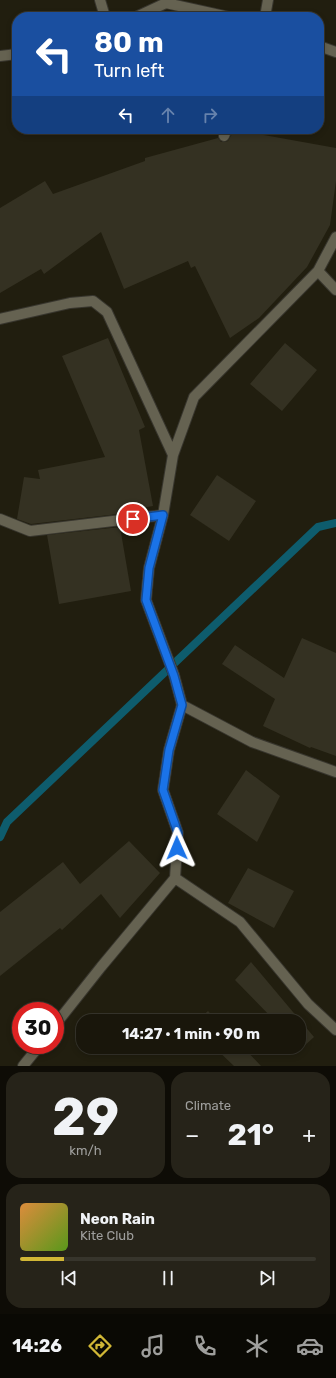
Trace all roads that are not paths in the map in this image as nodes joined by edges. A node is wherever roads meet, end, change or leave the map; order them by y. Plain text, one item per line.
1 (100, 0) edge
2 (268, 0) edge
3 (104, 12) edge
4 (147, 12) edge
5 (206, 12) edge
6 (266, 12) edge
7 (324, 48) edge
8 (336, 52) edge
9 (12, 55) edge
10 (0, 56) edge
11 (336, 237) edge
12 (318, 271) junction
13 (336, 290) edge
14 (0, 319) edge
15 (173, 455) junction
16 (163, 515) junction
17 (0, 520) edge
18 (182, 705) junction
19 (336, 772) edge
20 (174, 878) junction
21 (64, 1014) edge
22 (336, 1030) edge
23 (33, 1054) edge
24 (23, 1066) edge

1 - 3 street
2 - 6 street
4 - 5 street
7 - 8 street
9 - 10 street
11 - 12 street
12 - 13 street
12 - 15 street
14 - 15 street
15 - 16 street
16 - 17 street
16 - 18 street
18 - 19 street
18 - 20 street
20 - 21 street
20 - 22 street
23 - 24 street

